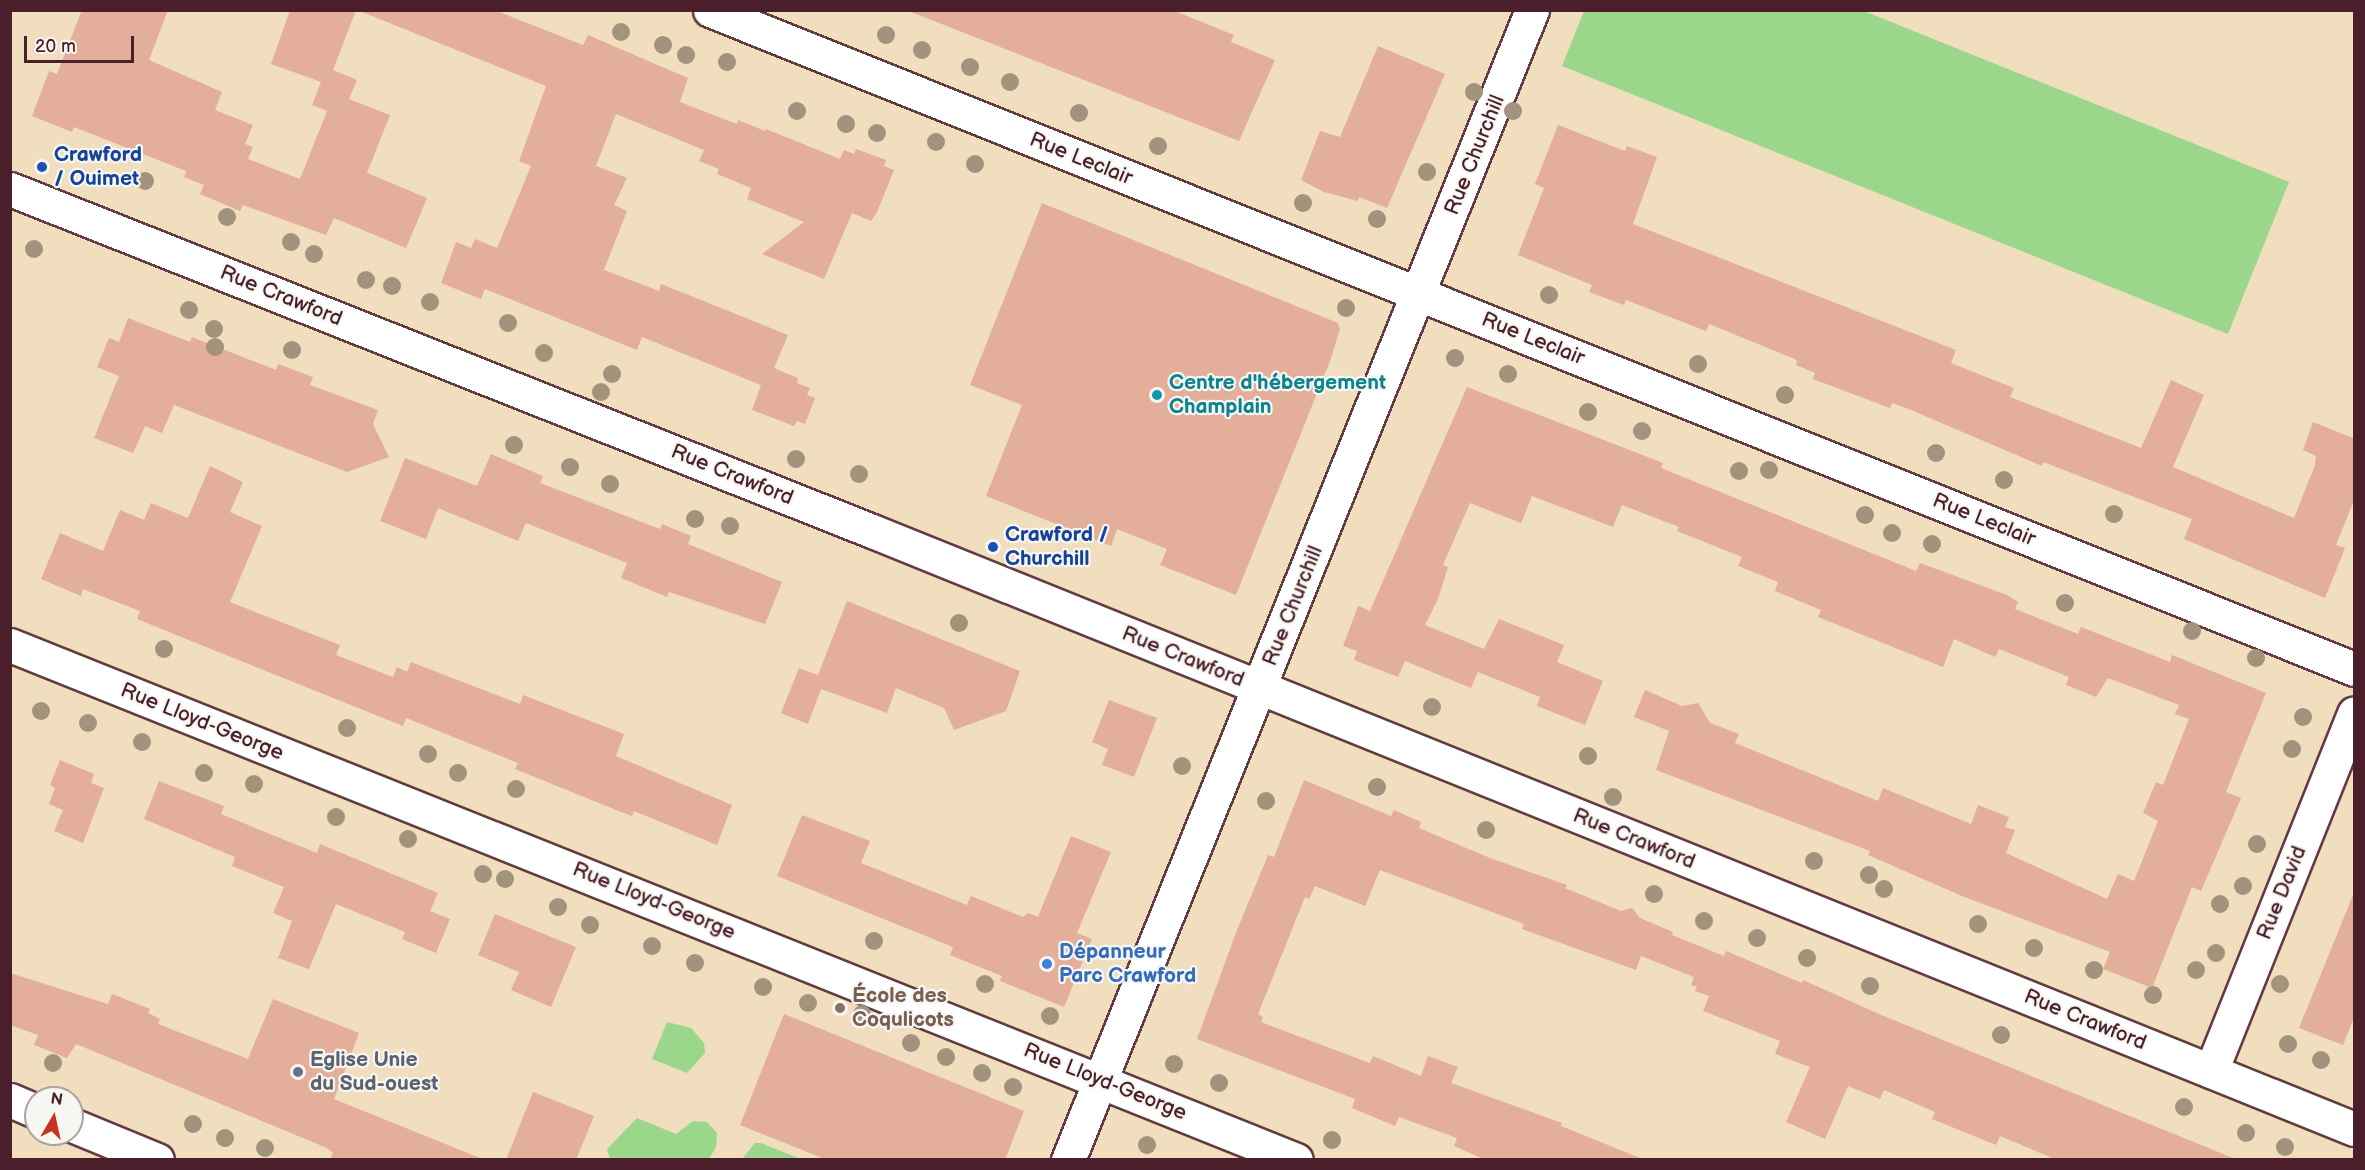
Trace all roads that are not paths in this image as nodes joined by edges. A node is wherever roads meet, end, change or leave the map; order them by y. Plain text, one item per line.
1 (710, 10) edge
2 (1532, 10) edge
3 (10, 189) edge
4 (1419, 294) junction
5 (10, 645) edge
6 (2355, 669) edge
7 (1260, 688) junction
8 (2355, 714) edge
9 (2211, 1071) junction
10 (1100, 1080) junction
11 (10, 1100) edge
12 (24, 1106) edge
13 (2355, 1129) edge
14 (84, 1130) edge
15 (157, 1160) edge
16 (1068, 1160) edge
17 (1296, 1160) edge

1 - 4 street, Rue Leclair
2 - 4 street, Rue Churchill
3 - 7 street, Rue Crawford
4 - 6 street, Rue Leclair
4 - 7 street, Rue Churchill
5 - 10 street, Rue Lloyd-George
7 - 9 street, Rue Crawford
7 - 10 street, Rue Churchill
8 - 9 street, Rue David
9 - 13 street, Rue Crawford
10 - 16 street, Rue Churchill
10 - 17 street, Rue Lloyd-George
11 - 12 street
14 - 15 street

